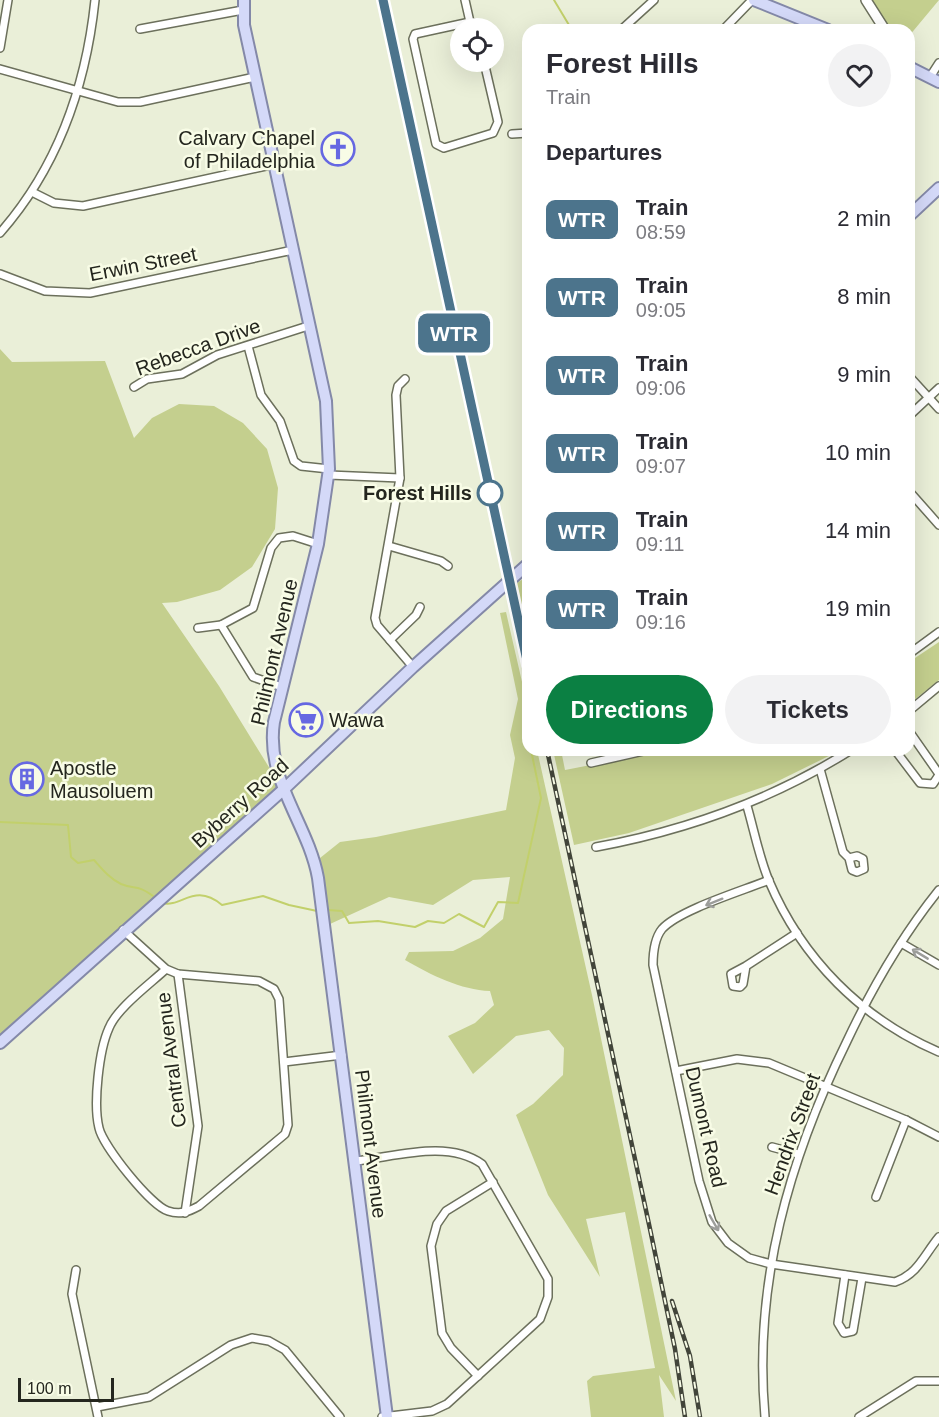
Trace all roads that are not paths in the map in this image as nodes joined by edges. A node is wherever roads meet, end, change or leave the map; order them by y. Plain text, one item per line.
1 (8, 0) edge
2 (95, 0) edge
3 (465, 0) edge
4 (654, 0) edge
5 (753, 0) edge
6 (866, 0) edge
7 (244, 5) edge
8 (469, 18) edge
9 (878, 18) junction
10 (628, 24) edge
11 (729, 24) edge
12 (813, 24) edge
13 (876, 24) edge
14 (882, 24) edge
15 (450, 26) edge
16 (140, 29) dead end
17 (0, 48) edge
18 (939, 63) edge
19 (0, 69) edge
20 (915, 70) edge
21 (486, 72) edge
22 (255, 77) junction
23 (934, 79) edge
24 (79, 93) junction
25 (522, 133) edge
26 (512, 134) dead end
27 (275, 164) junction
28 (939, 188) edge
29 (32, 192) junction
30 (915, 210) edge
31 (0, 232) edge
32 (293, 250) junction
33 (0, 274) edge
34 (309, 326) junction
35 (248, 346) junction
36 (405, 379) dead end
37 (915, 383) edge
38 (134, 387) dead end
39 (939, 388) edge
40 (929, 398) junction
41 (939, 409) edge
42 (915, 411) edge
43 (329, 472) junction
44 (400, 478) junction
45 (915, 498) edge
46 (939, 525) edge
47 (318, 544) junction
48 (389, 546) junction
49 (448, 566) dead end
50 (522, 569) edge
51 (420, 607) dead end
52 (221, 625) junction
53 (198, 628) dead end
54 (939, 632) edge
55 (390, 640) junction
56 (915, 650) edge
57 (413, 667) junction
58 (939, 686) edge
59 (282, 687) junction
60 (915, 706) edge
61 (915, 740) edge
62 (614, 756) edge
63 (841, 756) edge
64 (900, 756) edge
65 (591, 763) dead end
66 (820, 769) junction
67 (939, 775) edge
68 (283, 790) junction
69 (747, 806) junction
70 (596, 847) dead end
71 (849, 858) dead end
72 (768, 880) junction
73 (939, 890) edge
74 (123, 930) junction
75 (797, 933) junction
76 (901, 943) junction
77 (939, 965) edge
78 (746, 966) dead end
79 (166, 969) junction
80 (178, 974) junction
81 (862, 1009) junction
82 (0, 1043) edge
83 (939, 1052) edge
84 (342, 1055) junction
85 (284, 1062) junction
86 (676, 1071) junction
87 (825, 1086) junction
88 (906, 1120) junction
89 (939, 1137) edge
90 (771, 1147) dead end
91 (798, 1154) junction
92 (355, 1161) junction
93 (493, 1182) junction
94 (876, 1197) dead end
95 (185, 1213) junction
96 (939, 1237) edge
97 (771, 1264) junction
98 (76, 1270) dead end
99 (845, 1275) junction
100 (862, 1278) junction
101 (477, 1376) junction
102 (939, 1381) edge
103 (98, 1407) junction
104 (98, 1417) edge
105 (340, 1417) edge
106 (385, 1417) edge
107 (765, 1417) edge
108 (859, 1417) edge

1 - 17 street
2 - 24 street
3 - 8 street
4 - 10 street
5 - 11 street
5 - 12 main road
6 - 9 street
7 - 16 street
7 - 22 main road, Philmont Avenue
9 - 13 street
9 - 14 street
15 - 21 street
18 - 23 street
19 - 24 street
20 - 23 main road
22 - 24 street
22 - 27 main road, Philmont Avenue
24 - 29 street
25 - 26 street
27 - 29 street
27 - 32 main road, Philmont Avenue
28 - 30 main road
29 - 31 street
32 - 33 street, Erwin Street
32 - 34 main road, Philmont Avenue
34 - 35 street, Rebecca Drive
34 - 43 main road, Philmont Avenue
35 - 38 street, Rebecca Drive
35 - 43 street
36 - 44 street
37 - 40 street
39 - 40 street
40 - 41 street
40 - 42 street
43 - 44 street
43 - 47 main road, Philmont Avenue
44 - 48 street
45 - 46 street
47 - 52 street
47 - 59 main road, Philmont Avenue
48 - 49 street
48 - 55 street
50 - 57 main road, Byberry Road
51 - 55 street
52 - 53 street
52 - 59 street
54 - 56 street
55 - 57 street
57 - 68 main road, Byberry Road
58 - 60 street
59 - 68 main road, Philmont Avenue
61 - 67 street
62 - 65 street
63 - 66 street
64 - 67 street
66 - 69 street
66 - 71 street
68 - 74 main road, Byberry Road
68 - 84 main road, Philmont Avenue
69 - 70 street
69 - 72 street
72 - 75 street
72 -> 86 street, Dumont Road
73 - 76 street, Hendrix Street
74 - 79 street
74 - 82 main road, Byberry Road
75 - 78 street
75 - 81 street
77 -> 76 street
76 - 81 street, Hendrix Street
79 - 80 street
79 - 95 street
80 - 85 street
80 - 95 street, Central Avenue
81 - 83 street
81 - 87 street, Hendrix Street
84 - 85 street
84 - 92 main road, Philmont Avenue
85 - 95 street
86 - 87 street
86 -> 97 street, Dumont Road
87 - 88 street
87 - 91 street, Hendrix Street
88 - 89 street
88 - 94 street
90 - 91 street
91 - 97 street, Hendrix Street
92 - 93 street
92 - 106 main road, Philmont Avenue
93 - 101 street
93 - 101 street
96 - 100 street, Dumont Road
97 - 99 street, Dumont Road
97 - 107 street, Hendrix Street
98 - 103 street
99 - 100 street, Dumont Road
99 - 100 street
101 - 106 street
102 - 108 street
103 - 104 street
103 - 105 street

